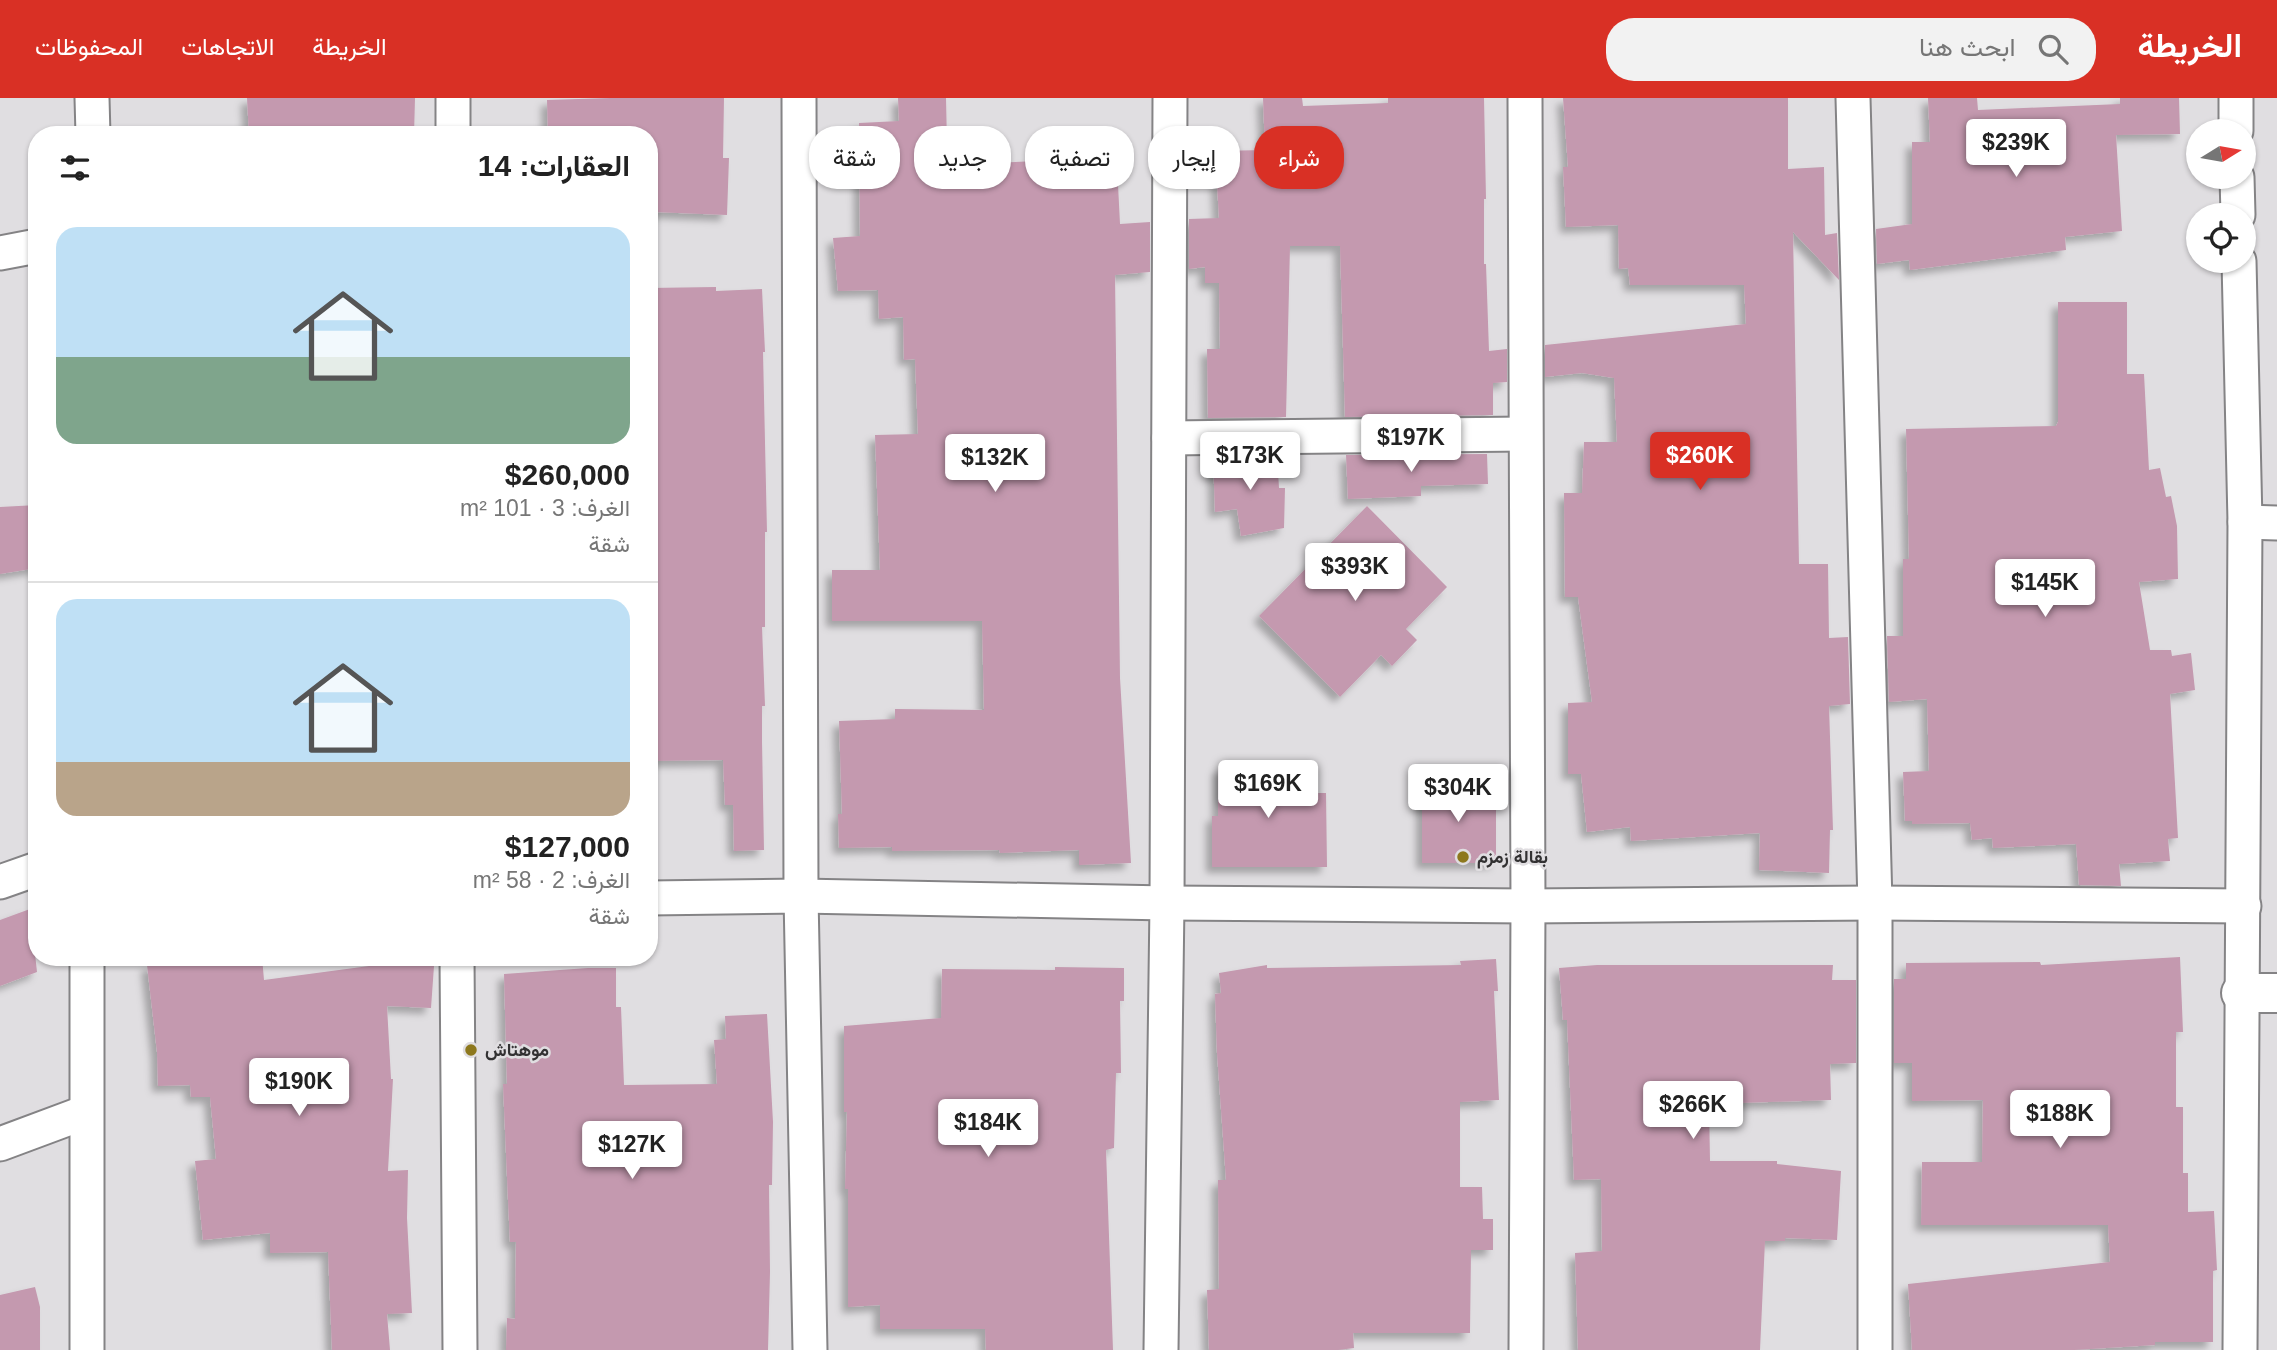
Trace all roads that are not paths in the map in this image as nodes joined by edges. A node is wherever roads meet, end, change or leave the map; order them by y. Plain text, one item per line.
1 (92, 98) edge
2 (453, 98) edge
3 (799, 98) edge
4 (1170, 98) edge
5 (1525, 98) edge
6 (1853, 98) edge
7 (2236, 98) edge
8 (2236, 119) edge
9 (93, 126) edge
10 (453, 126) edge
11 (28, 248) edge
12 (0, 253) edge
13 (2240, 273) edge
14 (1525, 434) junction
15 (1169, 438) junction
16 (2261, 523) edge
17 (28, 872) edge
18 (0, 882) edge
19 (801, 896) junction
20 (658, 898) edge
21 (1167, 903) junction
22 (1875, 903) junction
23 (1528, 906) junction
24 (2244, 906) junction
25 (87, 966) edge
26 (457, 966) edge
27 (2259, 993) edge
28 (86, 1112) junction
29 (0, 1144) edge
30 (87, 1350) edge
31 (460, 1350) edge
32 (810, 1350) edge
33 (1161, 1350) edge
34 (1526, 1350) edge
35 (1875, 1350) edge
36 (2240, 1350) edge

1 - 9 street
2 - 10 street
3 - 19 street
4 - 15 street
5 - 14 street
6 - 22 street
7 - 8 street
11 - 12 street
13 - 16 street
14 - 15 street
14 - 23 street
15 - 21 street
16 - 24 street
17 - 18 street
19 - 20 street
19 - 21 street
19 - 32 street
21 - 23 street
21 - 33 street
22 - 23 street
22 - 24 street
22 - 35 street
23 - 34 street
24 - 27 street
25 - 28 street
26 - 31 street
27 - 36 street
28 - 29 street
28 - 30 street

